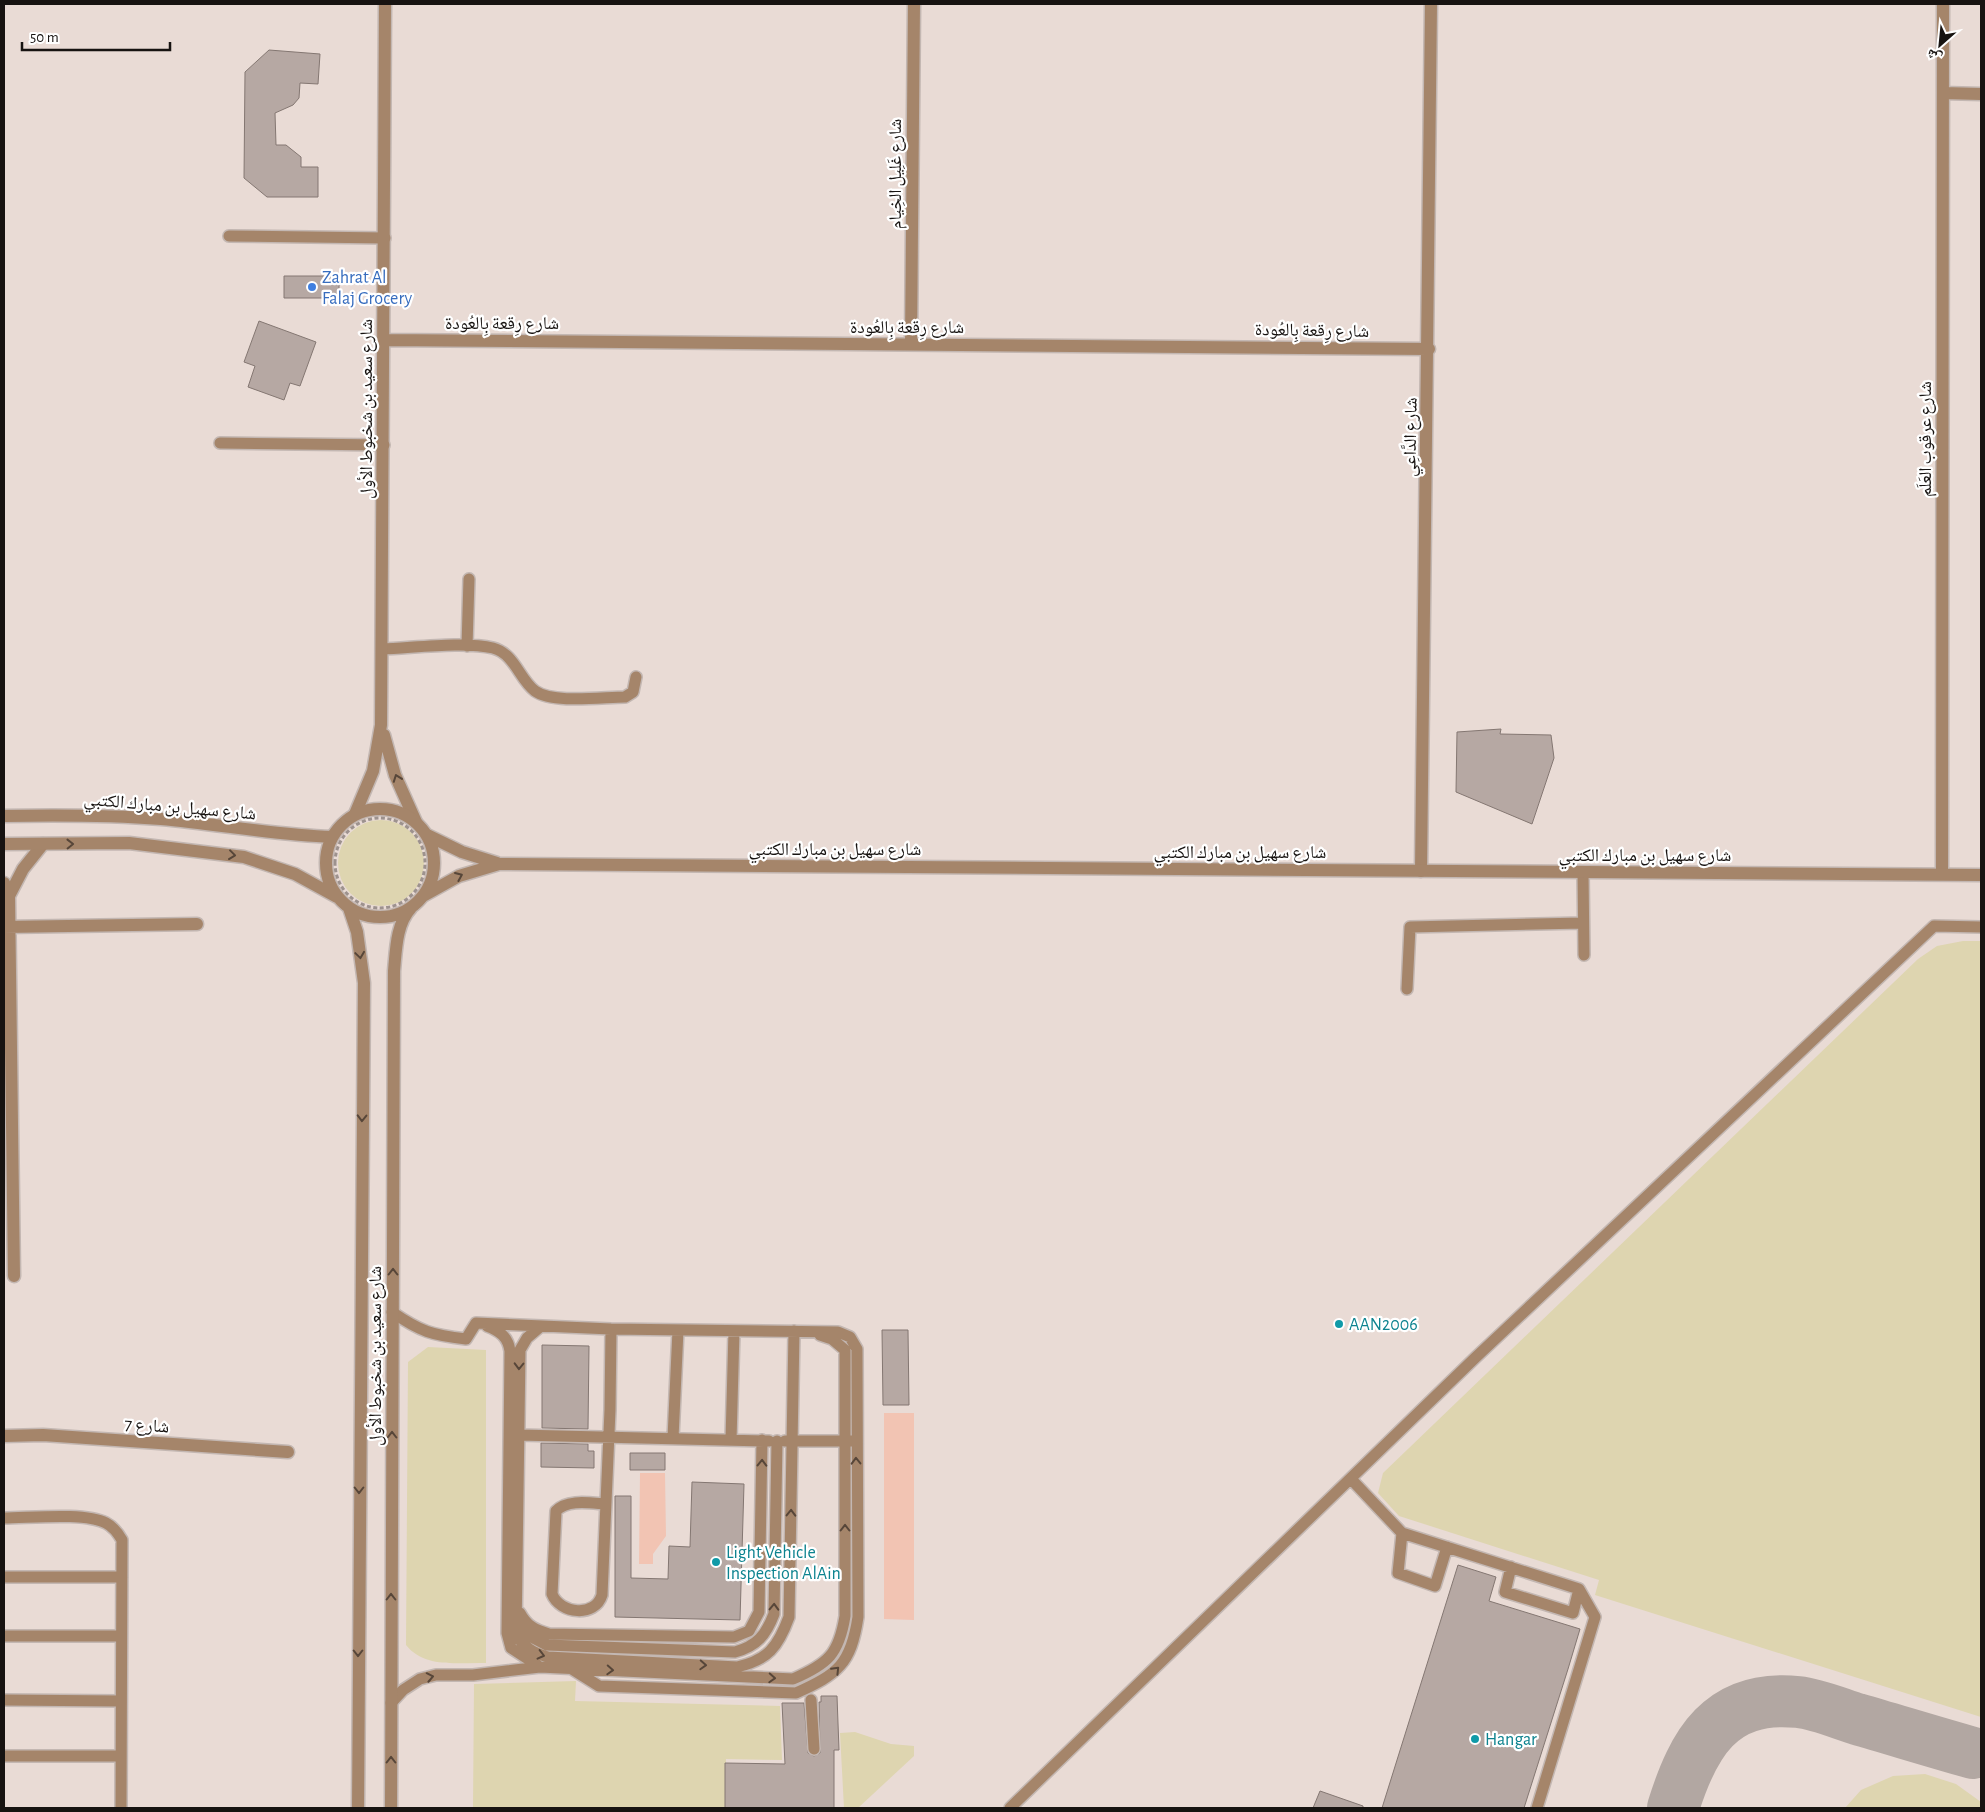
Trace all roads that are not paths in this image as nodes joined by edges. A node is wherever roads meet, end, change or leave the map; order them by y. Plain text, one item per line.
1 (385, 4) edge
2 (914, 4) edge
3 (1431, 4) edge
4 (1944, 4) edge
5 (1943, 94) junction
6 (1981, 94) edge
7 (229, 236) dead end
8 (385, 238) junction
9 (385, 340) junction
10 (911, 344) junction
11 (1428, 349) junction
12 (220, 444) dead end
13 (384, 445) junction
14 (469, 579) dead end
15 (467, 646) junction
16 (382, 649) junction
17 (636, 677) dead end
18 (382, 725) junction
19 (355, 814) junction
20 (4, 816) edge
21 (416, 822) junction
22 (427, 835) junction
23 (332, 837) junction
24 (4, 844) edge
25 (43, 844) junction
26 (499, 864) junction
27 (1421, 871) junction
28 (1583, 872) junction
29 (1942, 874) junction
30 (1981, 874) edge
31 (4, 883) edge
32 (9, 896) junction
33 (423, 896) junction
34 (338, 897) junction
35 (350, 908) junction
36 (411, 908) junction
37 (197, 924) dead end
38 (1583, 924) junction
39 (1981, 926) edge
40 (7, 927) edge
41 (1584, 955) dead end
42 (1407, 989) dead end
43 (14, 1276) dead end
44 (392, 1312) junction
45 (476, 1323) junction
46 (542, 1326) junction
47 (611, 1329) junction
48 (678, 1330) junction
49 (794, 1330) junction
50 (734, 1331) junction
51 (519, 1435) junction
52 (4, 1436) edge
53 (607, 1436) junction
54 (673, 1438) junction
55 (731, 1440) junction
56 (762, 1440) junction
57 (777, 1441) junction
58 (792, 1441) junction
59 (851, 1441) junction
60 (288, 1452) dead end
61 (1351, 1479) junction
62 (604, 1504) junction
63 (4, 1518) edge
64 (1402, 1533) junction
65 (1447, 1547) junction
66 (1511, 1567) junction
67 (4, 1577) edge
68 (122, 1577) junction
69 (1579, 1588) junction
70 (516, 1608) junction
71 (516, 1621) junction
72 (4, 1636) edge
73 (121, 1636) junction
74 (540, 1667) junction
75 (572, 1669) junction
76 (822, 1681) junction
77 (796, 1693) junction
78 (4, 1700) edge
79 (811, 1700) junction
80 (120, 1701) junction
81 (391, 1703) junction
82 (814, 1749) dead end
83 (4, 1756) edge
84 (121, 1756) junction
85 (121, 1808) edge
86 (358, 1808) edge
87 (391, 1808) edge
88 (1010, 1808) edge
89 (1537, 1808) edge

1 - 8 street, شارع سعيد بن شخبوط الأول
2 - 10 street, شارع غَلِيل الخِيام
3 - 11 street, شارع الدَّاعِي
4 - 5 street, شارع عرقوب العَلَم
5 - 6 street
5 - 29 street, شارع عرقوب العَلَم
7 - 8 lane
8 - 9 street, شارع سعيد بن شخبوط الأول
9 - 10 street, شارع رِقعة بِالعُودة
9 - 13 street, شارع سعيد بن شخبوط الأول
10 - 11 street, شارع رِقعة بِالعُودة
11 - 27 street, شارع الدَّاعِي
12 - 13 lane
13 - 16 street, شارع سعيد بن شخبوط الأول
14 - 15 lane
15 - 16 lane
15 - 17 lane
16 - 18 street, شارع سعيد بن شخبوط الأول
18 - 19 street, شارع سعيد بن شخبوط الأول
21 -> 18 street, شارع سعيد بن شخبوط الأول
19 - 21 street
19 - 23 street
20 - 23 street, شارع سهيل بن مبارك الكتبي
21 - 22 street
22 - 26 street, شارع سهيل بن مبارك الكتبي
22 - 33 street
23 - 34 street
24 - 25 street
25 - 32 street
25 -> 34 street
26 - 27 street, شارع سهيل بن مبارك الكتبي
33 -> 26 street, شارع سهيل بن مبارك الكتبي
27 - 28 street, شارع سهيل بن مبارك الكتبي
28 - 29 street, شارع سهيل بن مبارك الكتبي
28 - 38 lane
29 - 30 street, شارع سهيل بن مبارك الكتبي
31 - 32 street
32 - 40 street
33 - 36 street
34 - 35 street
35 - 36 street
35 -> 86 street, شارع سعيد بن شخبوط الأول
44 -> 36 street, شارع سعيد بن شخبوط الأول
37 - 40 street
38 - 41 lane
38 - 42 lane
39 - 61 lane
40 - 43 street
44 - 45 lane
81 -> 44 street, شارع سعيد بن شخبوط الأول
45 - 46 lane
45 - 74 lane
46 - 47 lane
46 -> 51 lane
47 - 48 lane
47 - 53 lane
48 - 50 lane
48 - 54 lane
49 - 50 lane
49 - 58 lane
49 - 59 lane
50 - 55 lane
51 - 53 lane
51 - 70 lane
52 - 60 street, شارع 7
53 - 54 lane
53 - 62 lane
54 - 55 lane
55 - 56 lane
56 - 57 lane
70 -> 56 lane
57 - 58 lane
71 -> 57 lane
58 - 59 lane
71 -> 58 lane
75 -> 59 lane
76 -> 59 lane
61 - 64 lane
61 - 88 lane
62 - 62 lane
63 - 68 lane
64 - 65 lane
64 - 65 lane
65 - 66 lane
66 - 69 lane
66 - 69 lane
67 - 68 lane
68 - 73 lane
69 - 89 lane
70 - 71 lane
72 - 73 lane
73 - 80 lane
74 - 75 lane
81 -> 74 lane
75 - 77 lane
76 - 77 lane
76 - 79 lane
77 - 79 lane
78 - 80 lane
79 - 82 lane
80 - 84 lane
87 -> 81 street, شارع سعيد بن شخبوط الأول
83 - 84 lane
84 - 85 lane

